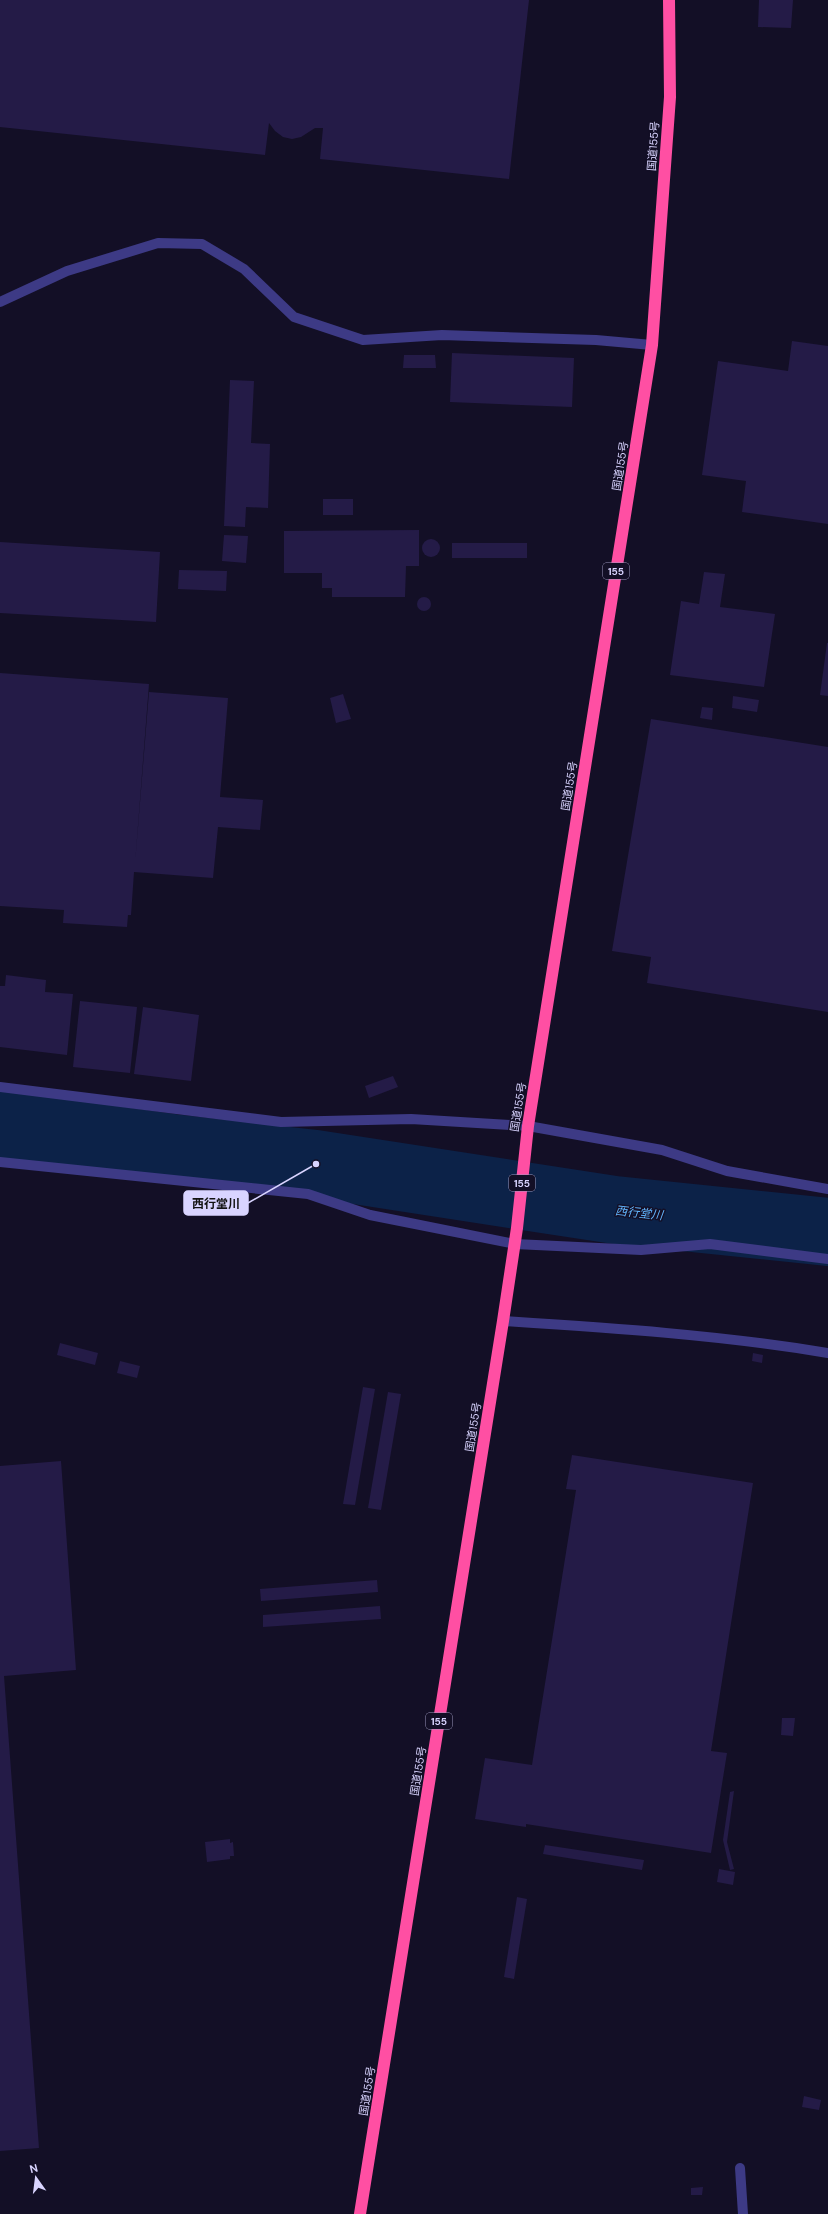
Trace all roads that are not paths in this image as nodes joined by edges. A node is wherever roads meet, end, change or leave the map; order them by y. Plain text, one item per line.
1 (669, 0) edge
2 (0, 302) edge
3 (652, 345) junction
4 (0, 1088) edge
5 (527, 1132) junction
6 (0, 1162) edge
7 (828, 1189) edge
8 (514, 1244) junction
9 (828, 1259) edge
10 (503, 1321) junction
11 (828, 1353) edge
12 (740, 2168) dead end
13 (360, 2214) edge
14 (743, 2214) edge

1 - 3 highway, 国道155号 / 155
2 - 3 street
3 - 5 highway, 国道155号 / 155
4 - 5 street
5 - 7 street
5 - 8 highway, 国道155号 / 155
6 - 8 street
8 - 9 street
8 - 10 highway, 国道155号 / 155
10 - 11 street
10 - 13 highway, 国道155号 / 155
12 - 14 street

